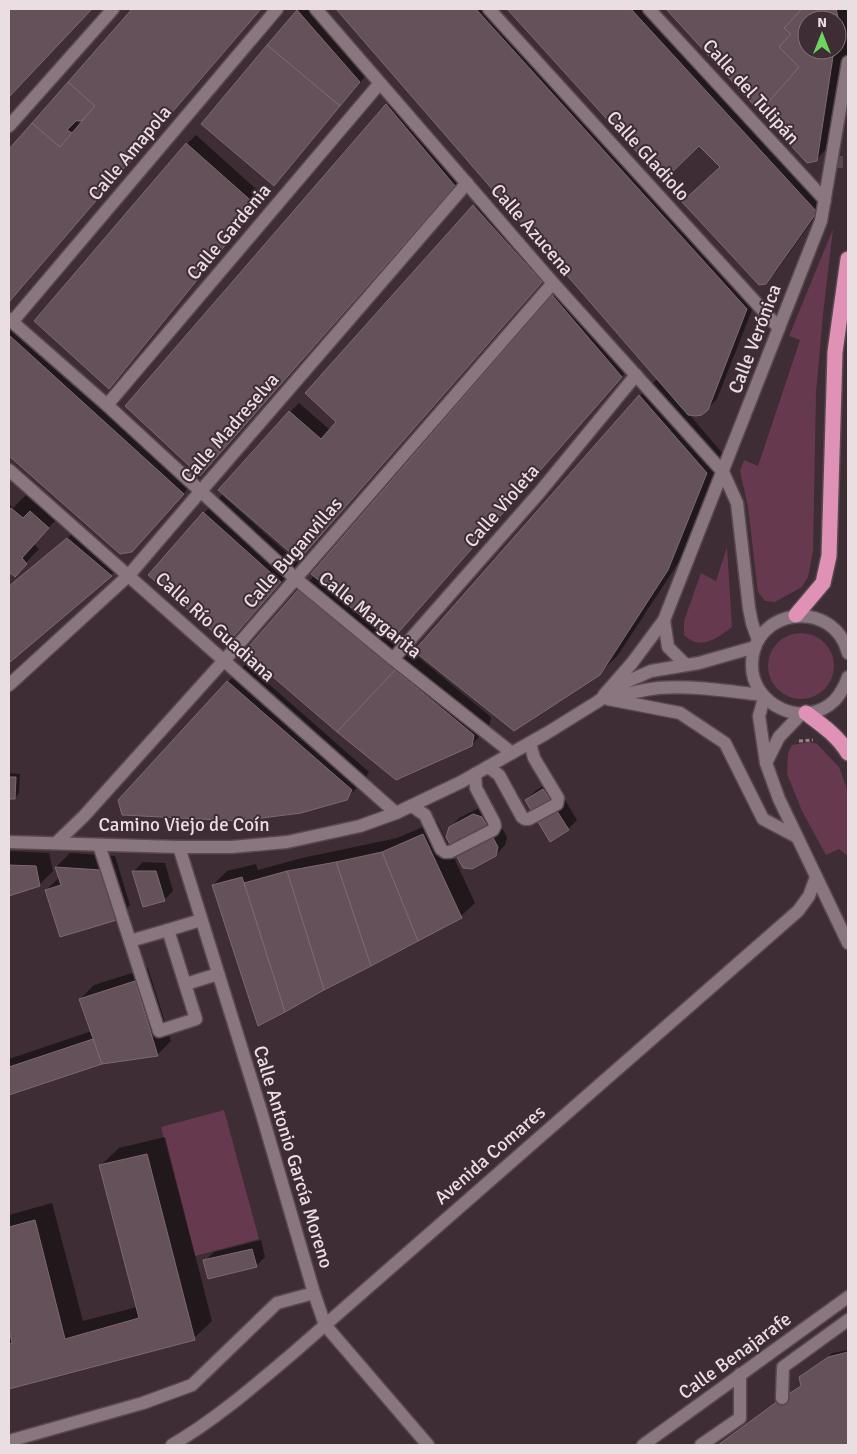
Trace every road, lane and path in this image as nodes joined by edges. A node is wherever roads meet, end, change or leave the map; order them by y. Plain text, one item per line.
1 (113, 9) edge
2 (277, 9) edge
3 (316, 9) edge
4 (489, 9) edge
5 (649, 9) edge
6 (848, 62) edge
7 (380, 83) junction
8 (9, 126) edge
9 (467, 183) junction
10 (825, 200) junction
11 (848, 259) edge
12 (554, 283) junction
13 (10, 320) edge
14 (779, 328) junction
15 (636, 375) junction
16 (106, 406) junction
17 (9, 470) edge
18 (723, 472) junction
19 (200, 492) junction
20 (129, 575) junction
21 (296, 579) junction
22 (796, 616) junction
23 (664, 620) junction
24 (757, 643) junction
25 (848, 653) edge
26 (393, 659) junction
27 (224, 660) junction
28 (685, 664) junction
29 (848, 677) edge
30 (9, 685) edge
31 (763, 696) junction
32 (603, 700) junction
33 (804, 713) junction
34 (831, 732) junction
35 (779, 737) junction
36 (530, 743) junction
37 (512, 753) junction
38 (848, 753) edge
39 (766, 763) junction
40 (488, 767) junction
41 (476, 774) junction
42 (412, 806) junction
43 (396, 813) junction
44 (797, 838) junction
45 (9, 842) edge
46 (56, 843) junction
47 (99, 844) junction
48 (179, 847) junction
49 (816, 877) junction
50 (201, 920) junction
51 (168, 930) junction
52 (130, 941) junction
53 (848, 943) edge
54 (218, 974) junction
55 (186, 984) junction
56 (314, 1292) junction
57 (848, 1297) edge
58 (848, 1320) edge
59 (325, 1325) junction
60 (740, 1374) junction
61 (782, 1398) dead end
62 (9, 1441) edge
63 (172, 1445) edge
64 (428, 1445) edge
65 (643, 1445) edge
66 (701, 1445) edge

1 - 8 street
2 - 13 street, Calle Amapola
3 - 7 street, Calle Azucena
4 - 14 street, Calle Gladiolo
5 - 10 street, Calle del Tulipán
6 - 10 street, Calle Verónica
7 - 9 street, Calle Azucena
7 - 16 street, Calle Gardenia
9 - 12 street, Calle Azucena
9 - 19 street, Calle Madreselva
10 - 14 street, Calle Verónica
11 - 22 highway
12 - 15 street, Calle Azucena
12 - 21 street, Calle Buganvillas
13 - 16 street, Calle Margarita
14 - 18 street, Calle Verónica
15 - 18 street, Calle Azucena
15 - 26 street, Calle Violeta
16 - 19 street, Calle Margarita
17 - 20 street, Calle Río Guadiana
18 - 23 street, Calle Verónica
18 - 24 street, Calle Azucena
19 - 20 street, Calle Madreselva
19 - 21 street, Calle Margarita
20 - 27 street, Calle Río Guadiana
20 - 30 street, Calle Madreselva
21 - 26 street, Calle Margarita
21 - 27 street, Calle Buganvillas
22 - 24 street
22 - 25 street
23 - 28 street
23 - 32 street, Calle Verónica
24 - 28 street, Camino Viejo de Coín
24 - 31 street
26 - 37 street, Calle Margarita
27 - 43 street, Calle Río Guadiana
27 - 46 street, Calle Buganvillas
28 - 32 street, Camino Viejo de Coín
29 - 33 street
31 - 32 street, Camino Viejo de Coín
31 - 33 street
31 - 39 street
32 - 36 street, Camino Viejo de Coín
32 - 44 street
33 - 34 highway
33 - 35 street
34 - 35 path
34 - 38 highway
35 - 39 street
36 - 37 street, Camino Viejo de Coín
36 - 40 street
37 - 40 street, Camino Viejo de Coín
39 - 44 street
40 - 41 street, Camino Viejo de Coín
41 - 42 street, Camino Viejo de Coín
41 - 42 street
42 - 43 street, Camino Viejo de Coín
43 - 48 street, Camino Viejo de Coín
44 - 49 street
45 - 46 street, Camino Viejo de Coín
46 - 47 street, Camino Viejo de Coín
47 - 48 street, Camino Viejo de Coín
47 - 52 street
48 - 50 street, Calle Antonio García Moreno
49 - 53 street
49 - 59 street, Avenida Comares
50 - 51 street
50 - 54 street, Calle Antonio García Moreno
51 - 52 street
51 - 55 street
52 - 55 street
54 - 55 street
54 - 56 street, Calle Antonio García Moreno
56 - 59 street, Calle Antonio García Moreno
56 - 62 street
57 - 60 street, Calle Benajarafe
58 - 61 street
59 - 63 street, Avenida Comares
59 - 64 street, Calle Antonio García Moreno
60 - 65 street, Calle Benajarafe
60 - 66 street

